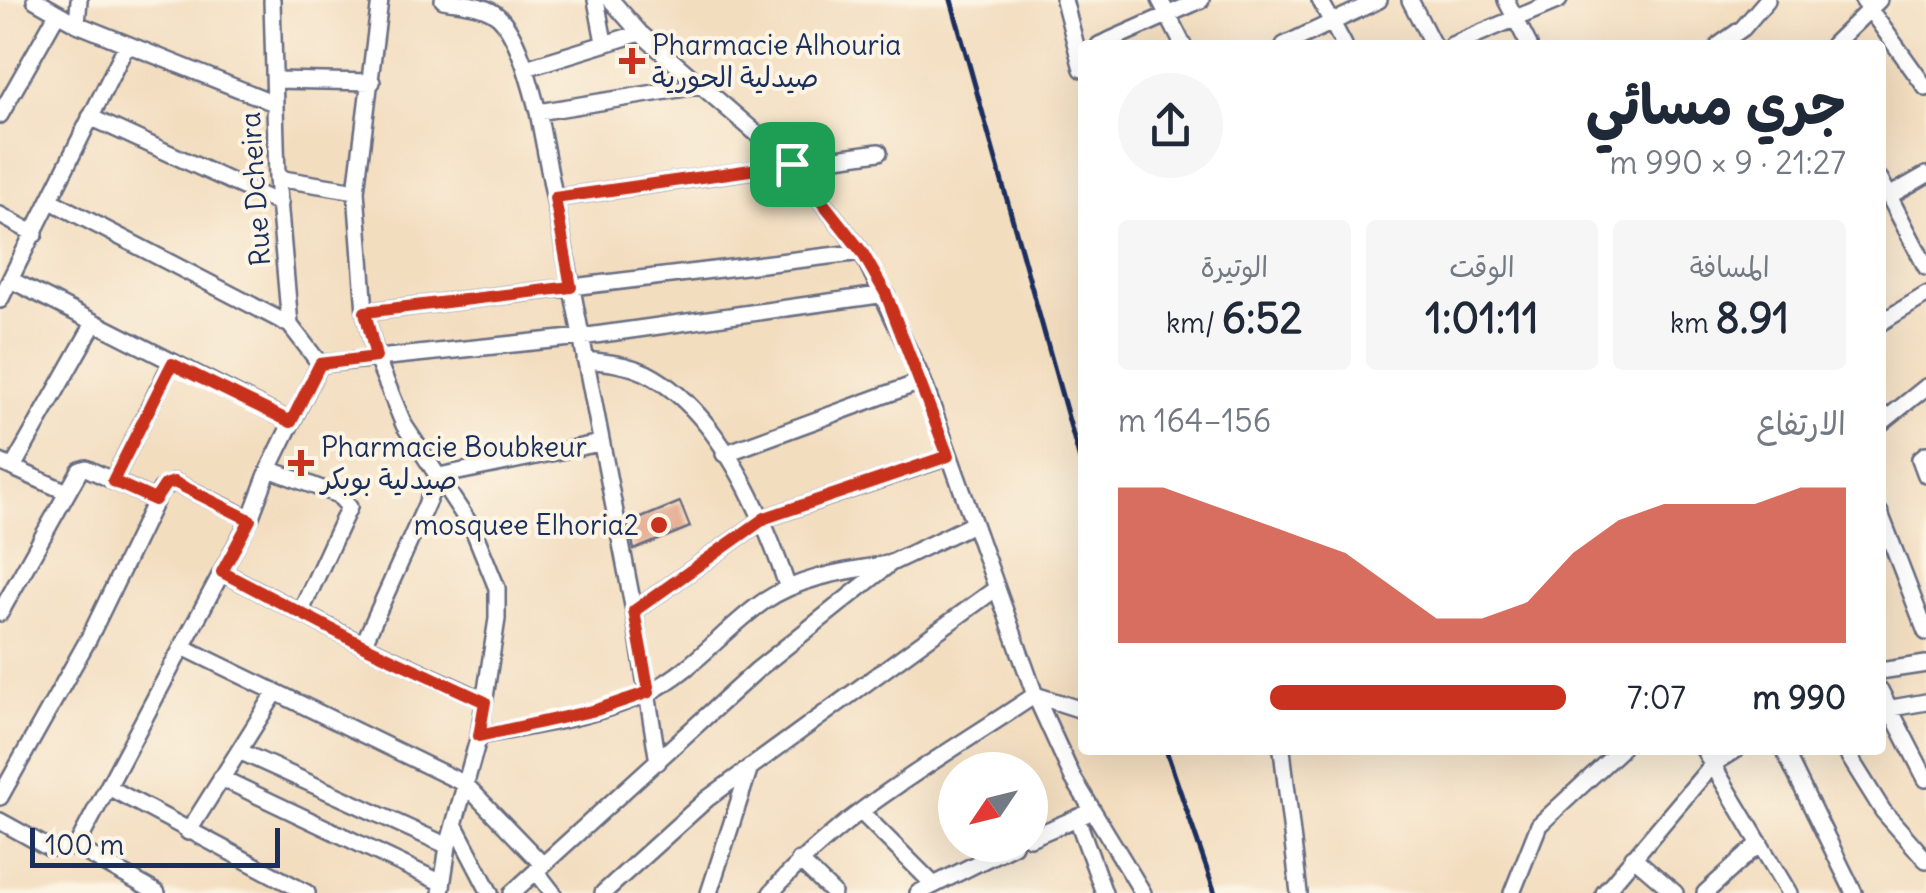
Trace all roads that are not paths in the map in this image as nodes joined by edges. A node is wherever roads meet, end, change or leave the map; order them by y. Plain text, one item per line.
1 (35, 0) edge
2 (79, 0) edge
3 (272, 0) edge
4 (380, 0) edge
5 (444, 0) edge
6 (596, 0) edge
7 (611, 0) edge
8 (1064, 0) edge
9 (1201, 0) edge
10 (1320, 0) edge
11 (1380, 0) edge
12 (1410, 0) edge
13 (1506, 0) edge
14 (1559, 0) edge
15 (1766, 0) edge
16 (1870, 3) edge
17 (1163, 7) edge
18 (57, 14) junction
19 (1514, 18) junction
20 (77, 24) junction
21 (1332, 24) junction
22 (640, 33) junction
23 (1107, 40) edge
24 (1180, 40) edge
25 (1295, 40) edge
26 (1341, 40) edge
27 (1430, 40) edge
28 (1463, 40) edge
29 (1526, 40) edge
30 (1725, 40) edge
31 (1837, 40) edge
32 (604, 42) junction
33 (127, 44) junction
34 (1078, 48) edge
35 (526, 68) junction
36 (275, 80) junction
37 (372, 82) junction
38 (1925, 83) edge
39 (704, 84) junction
40 (274, 102) junction
41 (538, 112) junction
42 (0, 115) edge
43 (90, 117) junction
44 (879, 152) dead end
45 (792, 164) junction
46 (1926, 175) edge
47 (277, 178) junction
48 (1886, 189) edge
49 (356, 190) junction
50 (1890, 196) junction
51 (555, 198) junction
52 (51, 201) junction
53 (280, 204) junction
54 (0, 216) edge
55 (36, 234) junction
56 (862, 252) junction
57 (1926, 267) edge
58 (10, 280) junction
59 (571, 287) junction
60 (886, 294) junction
61 (1926, 295) edge
62 (0, 300) edge
63 (365, 312) junction
64 (1886, 319) edge
65 (93, 325) junction
66 (290, 326) junction
67 (580, 337) junction
68 (376, 357) junction
69 (585, 360) junction
70 (172, 364) junction
71 (320, 364) junction
72 (922, 381) junction
73 (1926, 387) edge
74 (1886, 419) edge
75 (291, 422) junction
76 (600, 443) junction
77 (724, 454) junction
78 (1926, 454) edge
79 (948, 456) junction
80 (6, 464) edge
81 (269, 469) junction
82 (1926, 475) edge
83 (440, 476) junction
84 (113, 481) junction
85 (67, 492) junction
86 (155, 500) junction
87 (765, 518) junction
88 (250, 520) junction
89 (971, 525) junction
90 (1886, 542) edge
91 (890, 564) junction
92 (222, 572) junction
93 (1926, 582) edge
94 (788, 588) junction
95 (994, 590) junction
96 (1911, 592) junction
97 (634, 611) junction
98 (0, 613) edge
99 (300, 613) junction
100 (1926, 632) edge
101 (362, 645) junction
102 (185, 648) junction
103 (1926, 664) edge
104 (1886, 670) edge
105 (649, 692) junction
106 (1034, 694) junction
107 (274, 696) junction
108 (485, 702) junction
109 (1926, 702) edge
110 (1078, 709) edge
111 (1886, 710) edge
112 (1886, 713) edge
113 (479, 736) junction
114 (239, 750) junction
115 (1283, 755) edge
116 (1706, 755) edge
117 (1728, 755) edge
118 (1786, 755) edge
119 (1849, 755) edge
120 (1598, 756) edge
121 (658, 762) junction
122 (1712, 766) junction
123 (750, 767) junction
124 (221, 778) junction
125 (1926, 778) edge
126 (465, 784) junction
127 (110, 788) junction
128 (0, 797) edge
129 (862, 812) junction
130 (1085, 814) junction
131 (0, 820) edge
132 (454, 824) junction
133 (1048, 830) edge
134 (188, 832) junction
135 (1760, 843) junction
136 (448, 846) junction
137 (76, 847) junction
138 (1632, 857) junction
139 (799, 860) junction
140 (1926, 860) edge
141 (979, 862) edge
142 (539, 868) junction
143 (441, 888) edge
144 (925, 888) edge
145 (158, 893) edge
146 (307, 893) edge
147 (490, 893) edge
148 (512, 893) edge
149 (554, 893) edge
150 (603, 893) edge
151 (710, 893) edge
152 (771, 893) edge
153 (833, 893) edge
154 (1104, 893) edge
155 (1143, 893) edge
156 (1299, 893) edge
157 (1512, 893) edge
158 (1604, 893) edge
159 (1675, 893) edge
160 (1705, 893) edge
161 (1790, 893) edge
162 (1854, 893) edge

1 - 18 street
2 - 20 street
3 - 36 street, Rue Dcheira
4 - 37 street
5 - 35 street
6 - 32 street
7 - 22 street
8 - 34 street
9 - 17 street
10 - 21 street
11 - 21 street
12 - 27 street
13 - 19 street
14 - 19 street
15 - 30 street
16 - 31 street
16 - 38 street
17 - 23 street
17 - 24 street
18 - 20 street
18 - 42 street
19 - 28 street
19 - 29 street
20 - 33 street
21 - 25 street
21 - 26 street
22 - 32 street
22 - 39 street
32 - 35 street
33 - 40 street
33 - 43 street
35 - 41 street
36 - 37 street
36 - 40 street, Rue Dcheira
37 - 49 street
39 - 41 street
39 - 45 street
40 - 47 street, Rue Dcheira
41 - 51 street
43 - 52 street
43 - 53 street
44 - 45 street
45 - 51 street
45 - 56 street
46 - 50 street
47 - 49 street
47 - 53 street, Rue Dcheira
48 - 50 street
49 - 63 street
50 - 57 street
51 - 59 street
52 - 55 street
52 - 66 street
53 - 66 street, Rue Dcheira
54 - 55 street
55 - 58 street
56 - 59 street
56 - 60 street
58 - 62 street
58 - 65 street
59 - 63 street
59 - 67 street
60 - 67 street
60 - 72 street
61 - 64 street
63 - 68 street
65 - 70 street
65 - 80 street
66 - 71 street
67 - 68 street
67 - 69 street
68 - 71 street
68 - 83 street
69 - 76 street
69 - 77 street
70 - 75 street
70 - 84 street
71 - 75 street
72 - 77 street
72 - 79 street
73 - 74 street
75 - 81 street
76 - 83 street
76 - 97 street
77 - 87 street
78 - 82 street
79 - 87 street
79 - 89 street
80 - 85 street
81 - 88 street
81 - 99 street
83 - 101 street
83 - 108 street
84 - 85 street
84 - 86 street
85 - 98 street
86 - 88 street
86 - 128 street
87 - 94 street
87 - 97 street
88 - 92 street
89 - 91 street
89 - 95 street
90 - 96 street
91 - 94 street
91 - 121 street
92 - 99 street
92 - 102 street
93 - 96 street
94 - 105 street
95 - 106 street
95 - 123 street
96 - 100 street
97 - 105 street
99 - 101 street
101 - 108 street
102 - 107 street
102 - 127 street
103 - 104 street
105 - 113 street
105 - 121 street
106 - 110 street
106 - 129 street
106 - 130 street
107 - 114 street
107 - 126 street
108 - 113 street
109 - 111 street
112 - 125 street
113 - 126 street
114 - 124 street
114 - 136 street
115 - 156 street
116 - 122 street
117 - 122 street
118 - 162 street
119 - 140 street
120 - 157 street
121 - 142 street
122 - 135 street
122 - 138 street
123 - 150 street
123 - 151 street
124 - 134 street
124 - 143 street
126 - 132 street
126 - 142 street
127 - 134 street
127 - 137 street
129 - 139 street
129 - 144 street
130 - 133 street
130 - 154 street
130 - 155 street
131 - 137 street
132 - 136 street
132 - 147 street
134 - 146 street
135 - 160 street
135 - 161 street
136 - 143 street
137 - 145 street
138 - 158 street
138 - 159 street
139 - 152 street
139 - 153 street
141 - 144 street
142 - 148 street
142 - 149 street

